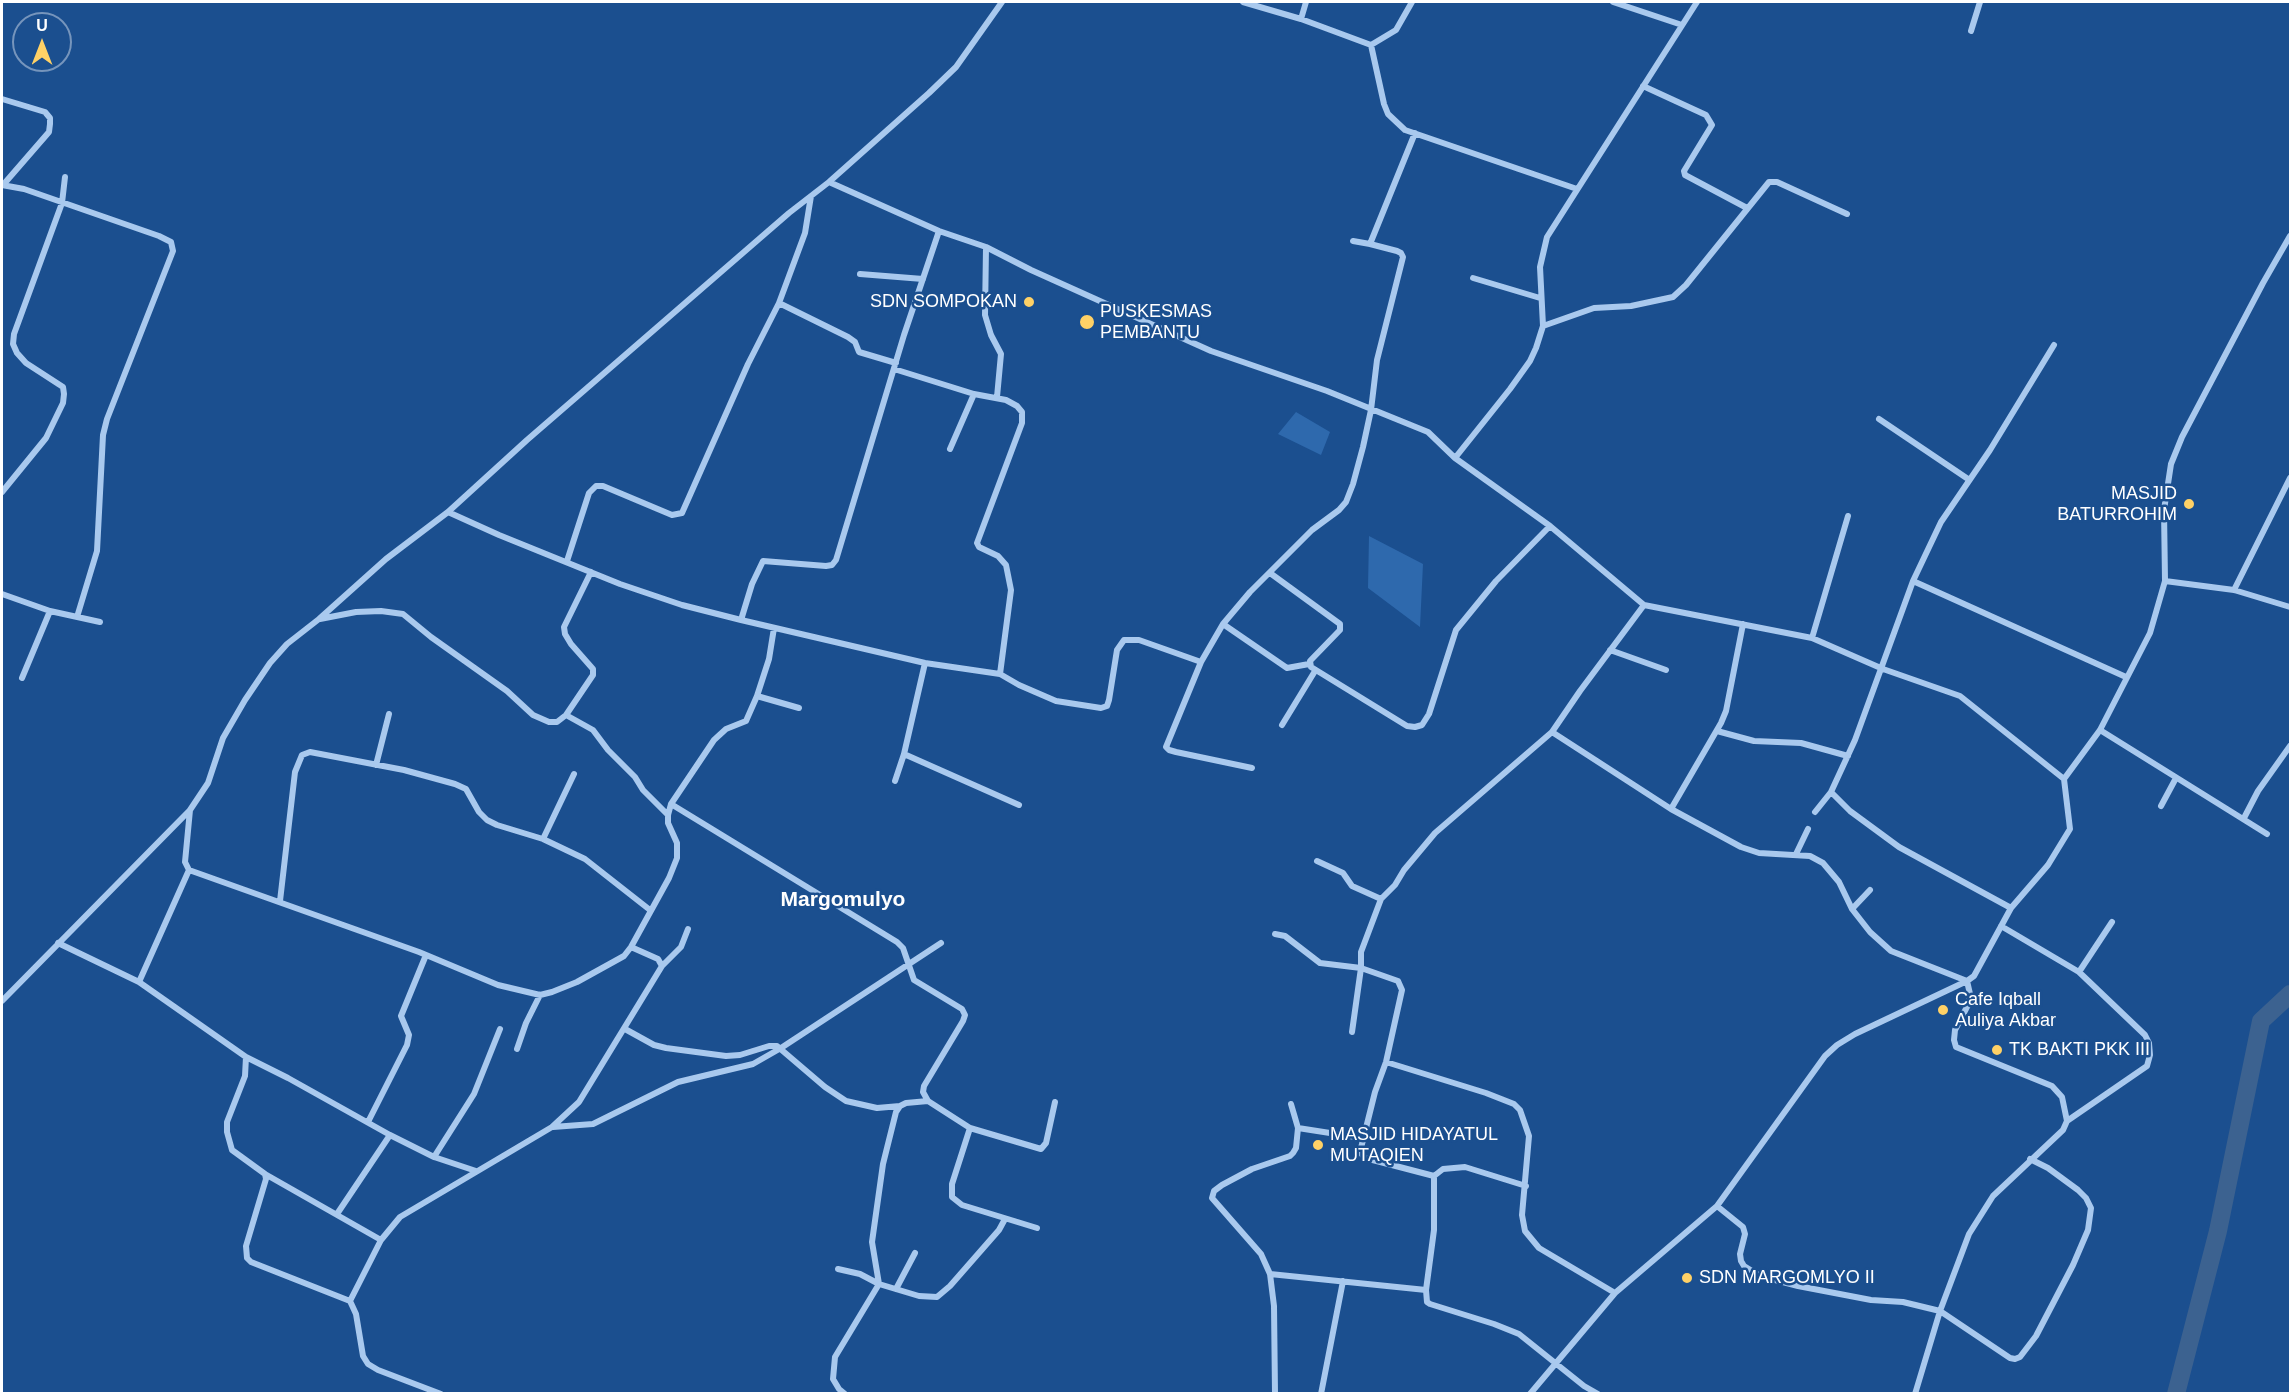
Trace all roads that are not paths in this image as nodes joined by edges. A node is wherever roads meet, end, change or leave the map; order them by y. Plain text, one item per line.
1 (1002, 2) edge
2 (1243, 2) edge
3 (1306, 2) edge
4 (1412, 2) edge
5 (1612, 2) edge
6 (1697, 2) edge
7 (1980, 2) edge
8 (1301, 19) junction
9 (1682, 25) junction
10 (1971, 31) dead end
11 (1371, 45) junction
12 (1643, 86) junction
13 (2, 99) edge
14 (1415, 133) junction
15 (65, 177) dead end
16 (829, 182) junction
17 (2, 185) edge
18 (1577, 189) junction
19 (812, 196) junction
20 (62, 203) junction
21 (1747, 208) junction
22 (1847, 214) dead end
23 (939, 231) junction
24 (2290, 236) edge
25 (1353, 241) dead end
26 (1371, 244) junction
27 (986, 247) junction
28 (860, 274) dead end
29 (1473, 278) dead end
30 (923, 279) junction
31 (1540, 298) junction
32 (779, 303) junction
33 (1543, 326) junction
34 (2054, 345) dead end
35 (895, 366) junction
36 (974, 394) junction
37 (997, 397) junction
38 (1371, 410) junction
39 (1879, 418) dead end
40 (950, 449) dead end
41 (1455, 458) junction
42 (2290, 478) edge
43 (1968, 479) junction
44 (2, 492) edge
45 (448, 512) junction
46 (1848, 516) dead end
47 (1550, 526) junction
48 (567, 561) junction
49 (591, 572) junction
50 (1270, 573) junction
51 (2165, 580) junction
52 (1913, 581) junction
53 (2234, 590) junction
54 (2, 594) edge
55 (1644, 605) junction
56 (2290, 607) edge
57 (50, 611) junction
58 (77, 617) junction
59 (320, 619) junction
60 (741, 620) junction
61 (100, 622) dead end
62 (1223, 624) junction
63 (1743, 624) junction
64 (774, 628) junction
65 (1812, 638) junction
66 (1610, 650) junction
67 (1201, 662) junction
68 (925, 663) junction
69 (1309, 664) junction
70 (1882, 669) junction
71 (1315, 670) junction
72 (1666, 670) dead end
73 (1000, 674) junction
74 (2126, 676) junction
75 (22, 678) dead end
76 (757, 696) junction
77 (799, 708) dead end
78 (389, 714) dead end
79 (566, 715) junction
80 (1282, 725) dead end
81 (2100, 730) junction
82 (1717, 731) junction
83 (1552, 732) junction
84 (2290, 746) edge
85 (904, 754) junction
86 (1848, 756) junction
87 (376, 765) junction
88 (1252, 768) dead end
89 (574, 774) dead end
90 (2176, 778) junction
91 (2064, 779) junction
92 (895, 781) dead end
93 (1831, 792) junction
94 (670, 804) junction
95 (1019, 805) dead end
96 (2161, 806) dead end
97 (1671, 809) junction
98 (190, 810) junction
99 (1815, 812) dead end
100 (668, 815) junction
101 (2244, 818) junction
102 (1808, 830) dead end
103 (2266, 834) dead end
104 (543, 839) junction
105 (1796, 854) junction
106 (1317, 861) dead end
107 (189, 870) junction
108 (1870, 890) dead end
109 (1381, 899) junction
110 (280, 901) junction
111 (2011, 908) junction
112 (1852, 909) junction
113 (650, 910) junction
114 (2112, 922) dead end
115 (2001, 926) junction
116 (688, 929) dead end
117 (1275, 934) dead end
118 (58, 943) junction
119 (941, 943) dead end
120 (631, 947) junction
121 (426, 954) junction
122 (908, 963) junction
123 (662, 966) junction
124 (1361, 969) junction
125 (2079, 972) junction
126 (1967, 981) junction
127 (139, 982) junction
128 (540, 995) junction
129 (2, 1001) edge
130 (500, 1029) dead end
131 (625, 1029) junction
132 (1352, 1032) dead end
133 (781, 1048) junction
134 (517, 1049) dead end
135 (246, 1058) junction
136 (1386, 1062) junction
137 (928, 1101) junction
138 (1055, 1102) dead end
139 (1292, 1104) dead end
140 (900, 1106) junction
141 (2067, 1121) junction
142 (368, 1122) junction
143 (552, 1127) junction
144 (970, 1128) junction
145 (1298, 1128) junction
146 (390, 1135) junction
147 (1362, 1138) junction
148 (434, 1157) junction
149 (2030, 1159) junction
150 (476, 1171) junction
151 (265, 1174) junction
152 (1434, 1176) junction
153 (1526, 1186) junction
154 (1717, 1206) junction
155 (337, 1214) junction
156 (1005, 1219) junction
157 (1037, 1228) dead end
158 (381, 1240) junction
159 (915, 1253) dead end
160 (837, 1269) dead end
161 (1270, 1274) junction
162 (1343, 1281) junction
163 (879, 1284) junction
164 (896, 1289) junction
165 (1426, 1290) junction
166 (1615, 1293) junction
167 (350, 1300) junction
168 (1940, 1311) junction
169 (1556, 1365) junction
170 (1584, 1386) junction
171 (441, 1394) edge
172 (845, 1394) edge
173 (1275, 1394) edge
174 (1321, 1394) edge
175 (1530, 1394) edge
176 (1580, 1394) edge
177 (1598, 1394) edge
178 (1915, 1394) edge

1 - 16 street
2 - 8 street
3 - 8 street
4 - 11 street
5 - 9 street
6 - 9 street
7 - 10 street
8 - 11 street
9 - 12 street
11 - 14 street
12 - 18 street
12 - 21 street
13 - 17 street
14 - 18 street
14 - 26 street
15 - 20 street
16 - 19 street
16 - 23 street
17 - 20 street
18 - 31 street
19 - 32 street
19 - 45 street
20 - 44 street
20 - 58 street
21 - 22 street
21 - 33 street
23 - 27 street
23 - 30 street
24 - 51 street
25 - 26 street
26 - 38 street
27 - 37 street
27 - 38 street
28 - 30 street
29 - 31 street
30 - 35 street
31 - 33 street
32 - 35 street
32 - 48 street
33 - 41 street
34 - 43 street
35 - 36 street
35 - 60 street
36 - 37 street
36 - 40 street
37 - 73 street
38 - 41 street
38 - 50 street
39 - 43 street
41 - 47 street
42 - 53 street
43 - 52 street
45 - 48 street
45 - 59 street
46 - 65 street
47 - 55 street
47 - 71 street
48 - 49 street
49 - 60 street
49 - 79 street
50 - 62 street
50 - 69 street
51 - 53 street
51 - 74 street
52 - 70 street
52 - 74 street
53 - 56 street
54 - 57 street
55 - 63 street
55 - 66 street
57 - 58 street
57 - 75 street
58 - 61 street
59 - 79 street
59 - 98 street
60 - 64 street
62 - 67 street
62 - 69 street
63 - 65 street
63 - 82 street
64 - 68 street
64 - 76 street
65 - 70 street
66 - 72 street
66 - 83 street
67 - 73 street
67 - 88 street
68 - 73 street
68 - 85 street
69 - 71 street
70 - 86 street
70 - 91 street
71 - 80 street
74 - 81 street
76 - 77 street
76 - 94 street
78 - 87 street
79 - 100 street
81 - 90 street
81 - 91 street
82 - 86 street
82 - 97 street
83 - 97 street
83 - 109 street
84 - 101 street
85 - 92 street
85 - 95 street
86 - 93 street
87 - 104 street
87 - 110 street
89 - 104 street
90 - 96 street
90 - 101 street
91 - 111 street
93 - 99 street
93 - 111 street
94 - 100 street
94 - 122 street
97 - 105 street
98 - 107 street
98 - 118 street
100 - 113 street
101 - 103 street
102 - 105 street
104 - 113 street
105 - 112 street
106 - 109 street
107 - 110 street
107 - 127 street
108 - 112 street
109 - 124 street
110 - 121 street
111 - 115 street
112 - 126 street
113 - 120 street
114 - 125 street
115 - 125 street
115 - 126 street
116 - 123 street
117 - 124 street
118 - 127 street
118 - 129 street
119 - 122 street
120 - 123 street
120 - 128 street
121 - 128 street
121 - 142 street
122 - 133 street
122 - 137 street
123 - 131 street
124 - 132 street
124 - 136 street
125 - 141 street
126 - 141 street
126 - 154 street
127 - 135 street
128 - 134 street
130 - 148 street
131 - 133 street
131 - 143 street
133 - 140 street
133 - 143 street
135 - 142 street
135 - 151 street
136 - 147 street
136 - 153 street
137 - 140 street
137 - 144 street
138 - 144 street
139 - 145 street
140 - 163 street
141 - 149 street
142 - 146 street
143 - 150 street
144 - 156 street
145 - 147 street
145 - 161 street
146 - 148 street
146 - 155 street
147 - 152 street
148 - 150 street
149 - 168 street
149 - 168 street
150 - 158 street
151 - 155 street
151 - 167 street
152 - 153 street
152 - 165 street
153 - 166 street
154 - 166 street
154 - 168 street
155 - 158 street
156 - 157 street
156 - 164 street
158 - 167 street
159 - 164 street
160 - 163 street
161 - 162 street
161 - 173 street
162 - 165 street
162 - 174 street
163 - 164 street
163 - 172 street
165 - 169 street
166 - 169 street
167 - 171 street
168 - 178 street
169 - 170 street
169 - 175 street
170 - 176 street
170 - 177 street

